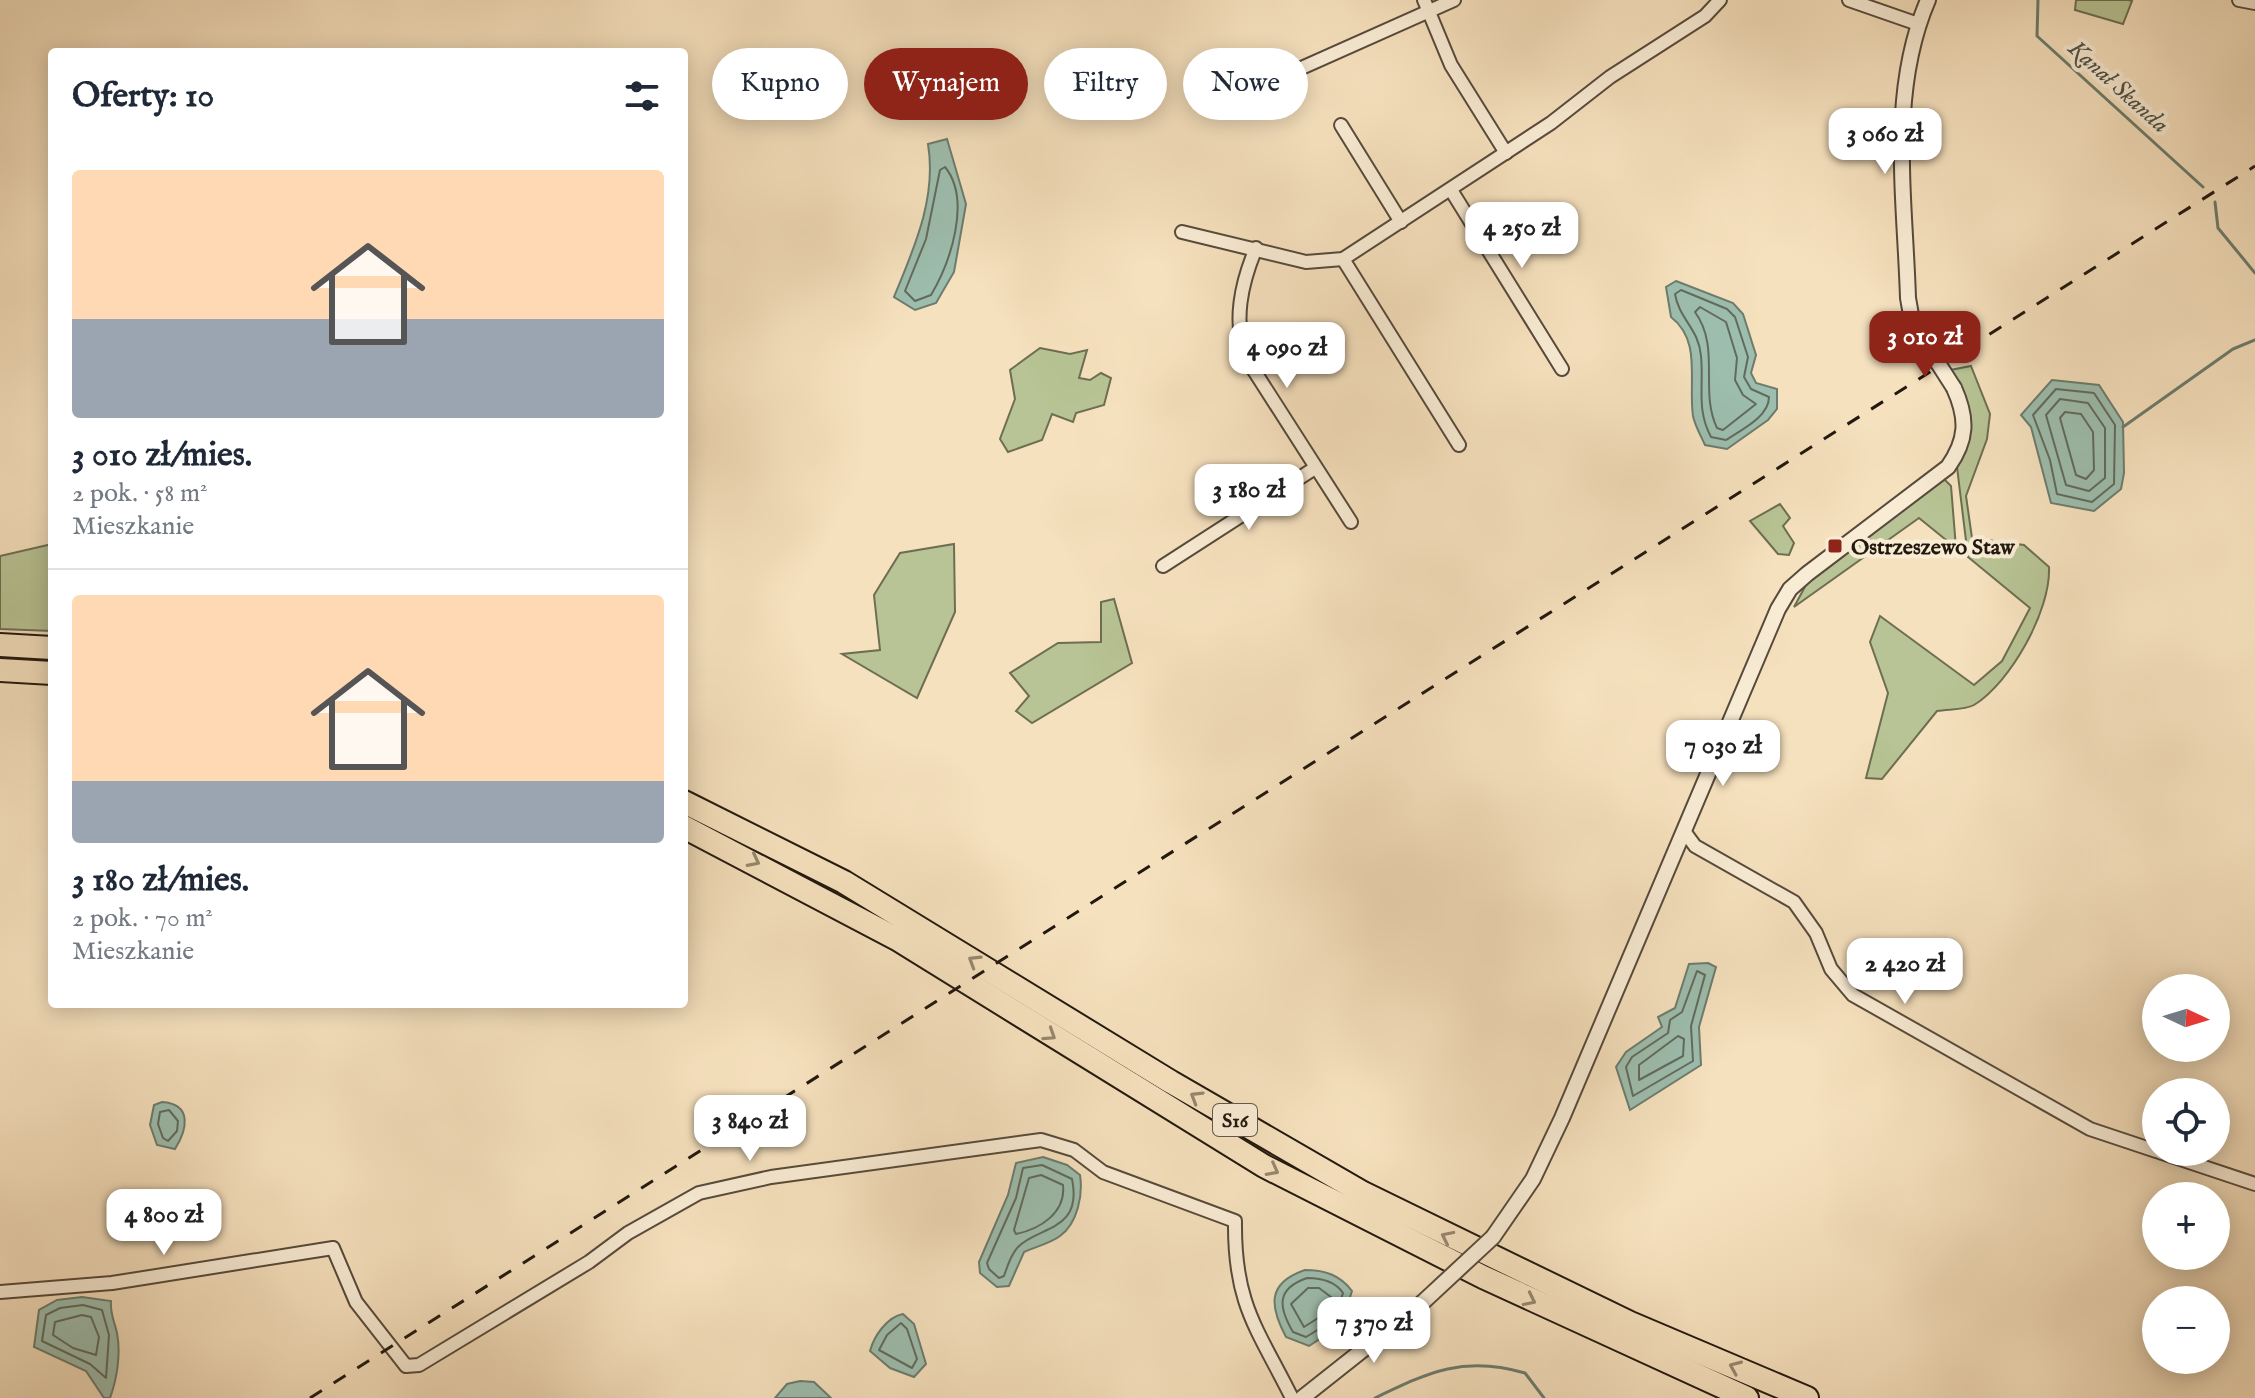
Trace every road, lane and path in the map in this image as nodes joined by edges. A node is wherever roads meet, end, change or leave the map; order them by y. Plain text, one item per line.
1 (1454, 0) edge
2 (1720, 0) edge
3 (1849, 0) edge
4 (1928, 0) edge
5 (2239, 0) edge
6 (2255, 3) edge
7 (1427, 6) edge
8 (1918, 24) junction
9 (1308, 63) edge
10 (1341, 125) dead end
11 (1506, 153) junction
12 (1451, 190) junction
13 (1401, 222) junction
14 (1182, 232) dead end
15 (1256, 248) junction
16 (1343, 259) junction
17 (1562, 369) dead end
18 (1459, 445) dead end
19 (1315, 468) junction
20 (1351, 522) dead end
21 (1163, 566) dead end
22 (0, 645) edge
23 (48, 648) edge
24 (0, 670) edge
25 (48, 673) edge
26 (688, 804) edge
27 (688, 829) edge
28 (1684, 831) junction
29 (2142, 1147) edge
30 (2200, 1166) edge
31 (2255, 1184) edge
32 (0, 1292) edge
33 (1292, 1398) edge
34 (1302, 1398) edge
35 (1747, 1398) edge
36 (1807, 1398) edge

1 - 7 street
2 - 11 street
3 - 8 street
4 - 8 street
5 - 6 street
7 - 9 street
7 - 11 street
8 - 28 street, bridge
10 - 13 street
11 - 12 street
12 - 13 street
12 - 17 street
13 - 16 street
14 - 15 street
15 - 16 street
15 - 19 street
16 - 18 street
19 - 20 street
19 - 21 street
22 - 23 highway
24 - 25 highway
36 -> 26 highway, S16
27 -> 35 highway, S16
28 - 29 street
28 - 34 street, bridge
30 - 31 street
32 - 33 street

